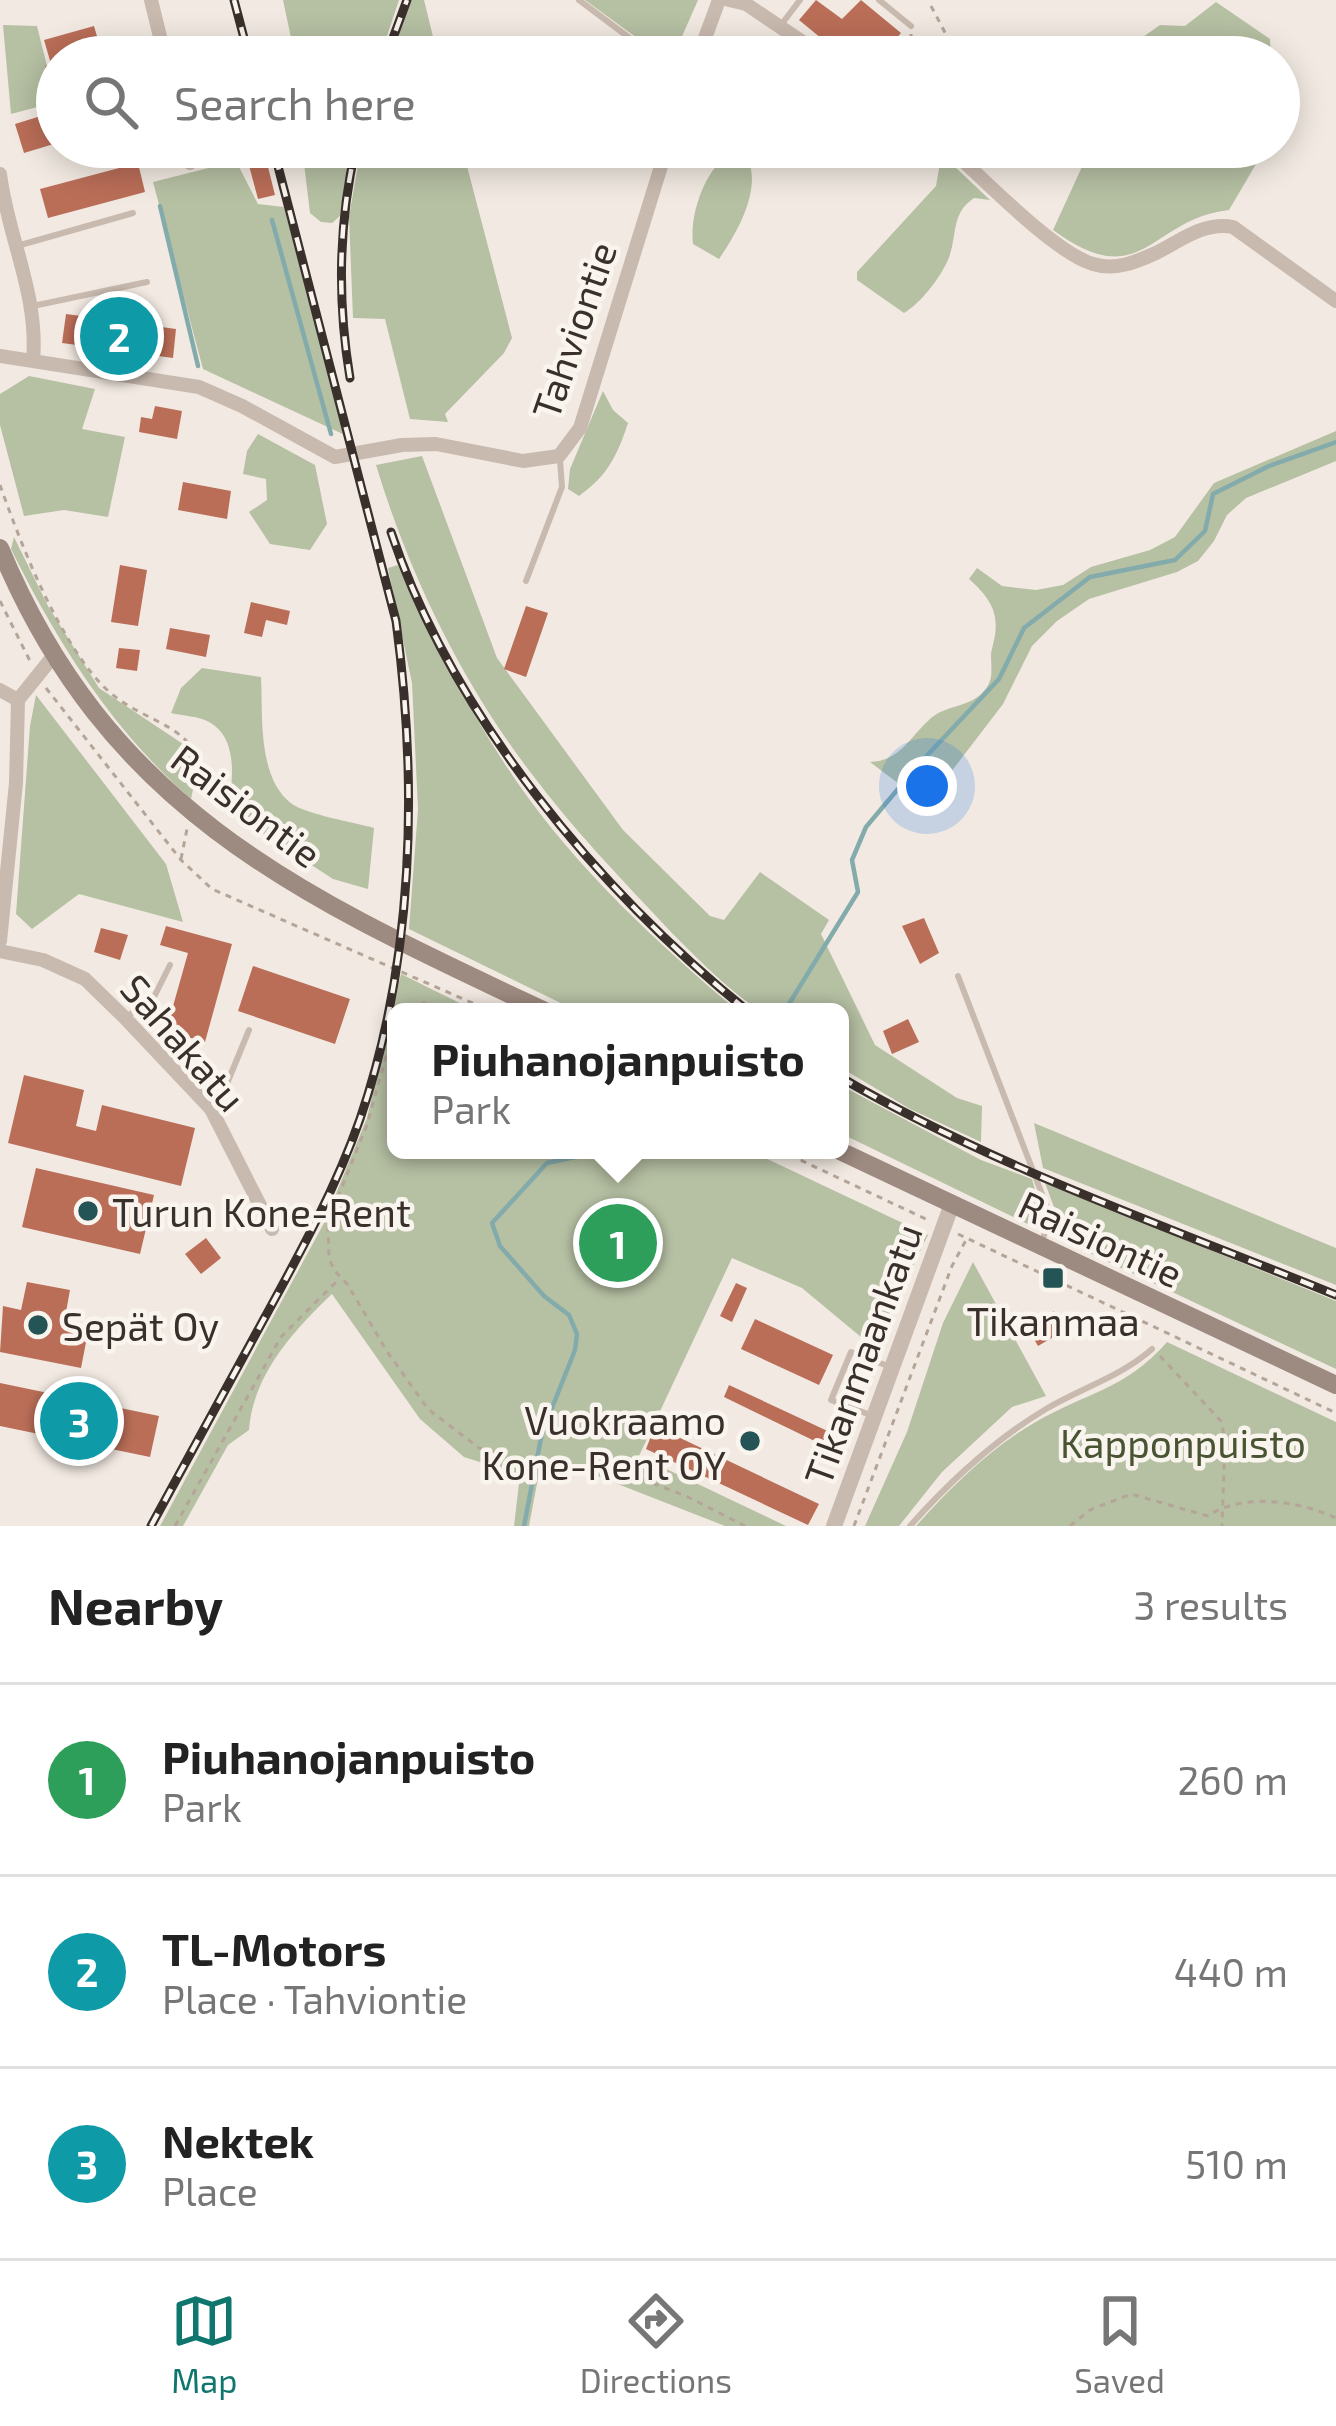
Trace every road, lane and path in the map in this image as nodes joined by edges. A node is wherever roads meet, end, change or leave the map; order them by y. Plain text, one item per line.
1 (151, 0) edge
2 (579, 0) edge
3 (719, 0) edge
4 (729, 0) edge
5 (800, 0) edge
6 (879, 0) edge
7 (931, 6) dead end
8 (781, 26) junction
9 (911, 26) joint
10 (160, 36) edge
11 (628, 36) edge
12 (706, 36) edge
13 (795, 36) edge
14 (912, 36) edge
15 (947, 36) edge
16 (661, 168) edge
17 (972, 168) edge
18 (0, 174) edge
19 (133, 213) dead end
20 (17, 246) junction
21 (147, 283) dead end
22 (1336, 302) edge
23 (33, 306) junction
24 (0, 356) edge
25 (34, 361) junction
26 (559, 457) junction
27 (0, 485) edge
28 (0, 548) edge
29 (526, 581) dead end
30 (55, 654) junction
31 (0, 690) edge
32 (18, 700) junction
33 (196, 795) dead end
34 (187, 829) dead end
35 (181, 860) dead end
36 (0, 941) edge
37 (0, 951) edge
38 (170, 965) dead end
39 (958, 976) dead end
40 (427, 1001) dead end
41 (424, 1003) edge
42 (528, 1003) edge
43 (124, 1018) junction
44 (249, 1030) dead end
45 (387, 1054) edge
46 (211, 1109) junction
47 (849, 1155) edge
48 (798, 1159) edge
49 (952, 1204) junction
50 (944, 1227) junction
51 (272, 1229) dead end
52 (967, 1238) junction
53 (1041, 1246) junction
54 (339, 1279) junction
55 (1163, 1330) junction
56 (1152, 1349) junction
57 (894, 1368) junction
58 (1336, 1385) edge
59 (1336, 1413) edge
60 (876, 1417) junction
61 (1222, 1506) junction
62 (1336, 1518) edge
63 (175, 1526) edge
64 (746, 1526) edge
65 (834, 1526) edge
66 (854, 1526) edge
67 (910, 1526) edge
68 (1070, 1526) edge
69 (1222, 1526) edge

1 - 10 street
2 - 11 lane
3 - 12 street
4 - 8 street
5 - 8 lane
6 - 9 lane
7 - 15 path
8 - 13 street
9 - 14 path
16 - 26 street, Tahviontie
17 - 22 street
18 - 20 street
19 - 20 lane
20 - 23 street
21 - 23 lane
23 - 25 street
24 - 25 street, Tahviontie
25 - 26 street, Tahviontie
26 - 29 lane
27 - 33 path
28 - 30 main road, Raisiontie
30 - 32 street
30 - 42 main road, Raisiontie
31 - 32 street
32 - 36 street
34 - 35 path
37 - 43 street, Sahakatu
38 - 43 lane
39 - 53 lane
40 - 41 path
43 - 46 street, Sahakatu
44 - 46 lane
45 - 54 path
46 - 51 street, Sahakatu
47 - 49 main road, Raisiontie
48 - 50 path
49 - 50 street, Tikanmaankatu
49 - 53 main road, Raisiontie
50 - 52 path
50 - 57 street, Tikanmaankatu
52 - 55 path
52 - 66 path
53 - 58 main road, Raisiontie
54 - 63 path
54 - 64 path
55 - 56 path
55 - 59 path
56 - 61 path
56 - 67 lane
57 - 60 street, Tikanmaankatu
57 - 60 lane
60 - 65 street, Tikanmaankatu
61 - 62 path
61 - 68 path
61 - 69 path

